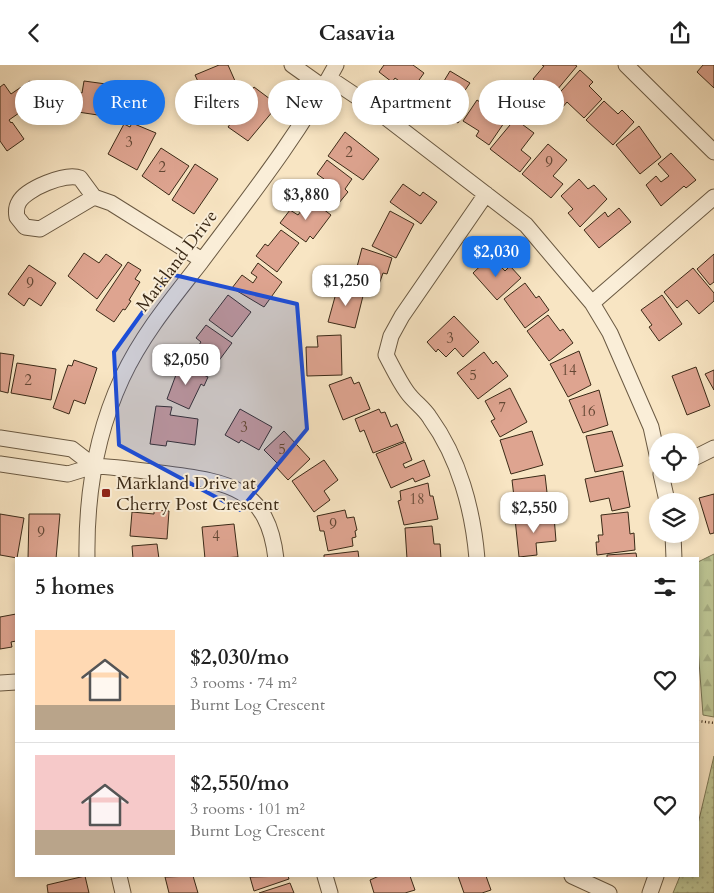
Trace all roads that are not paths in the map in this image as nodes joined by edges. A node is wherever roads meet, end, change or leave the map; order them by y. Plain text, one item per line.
1 (292, 65) edge
2 (626, 65) edge
3 (329, 77) edge
4 (714, 152) edge
5 (486, 194) junction
6 (94, 197) junction
7 (714, 197) edge
8 (202, 260) junction
9 (592, 303) junction
10 (652, 433) edge
11 (0, 438) edge
12 (714, 448) edge
13 (699, 456) edge
14 (0, 465) edge
15 (94, 465) junction
16 (673, 543) edge
17 (87, 557) edge
18 (276, 557) edge
19 (477, 557) edge
20 (674, 557) edge
21 (15, 682) edge
22 (0, 683) edge
23 (119, 877) edge
24 (325, 877) edge
25 (574, 877) edge
26 (656, 877) edge
27 (123, 893) edge
28 (330, 893) edge
29 (609, 893) edge
30 (650, 893) edge

1 - 3 street
2 - 4 street
3 - 5 street
3 - 8 street, Markland Drive
5 - 9 street
5 - 19 street
6 - 6 street
6 - 8 street
7 - 9 street
8 - 15 street, Markland Drive
9 - 10 street
11 - 15 street
12 - 13 street
14 - 15 street
15 - 17 street, Markland Drive
15 - 18 street
16 - 20 street
21 - 22 street
23 - 27 street
24 - 28 street
25 - 29 street
26 - 30 street

